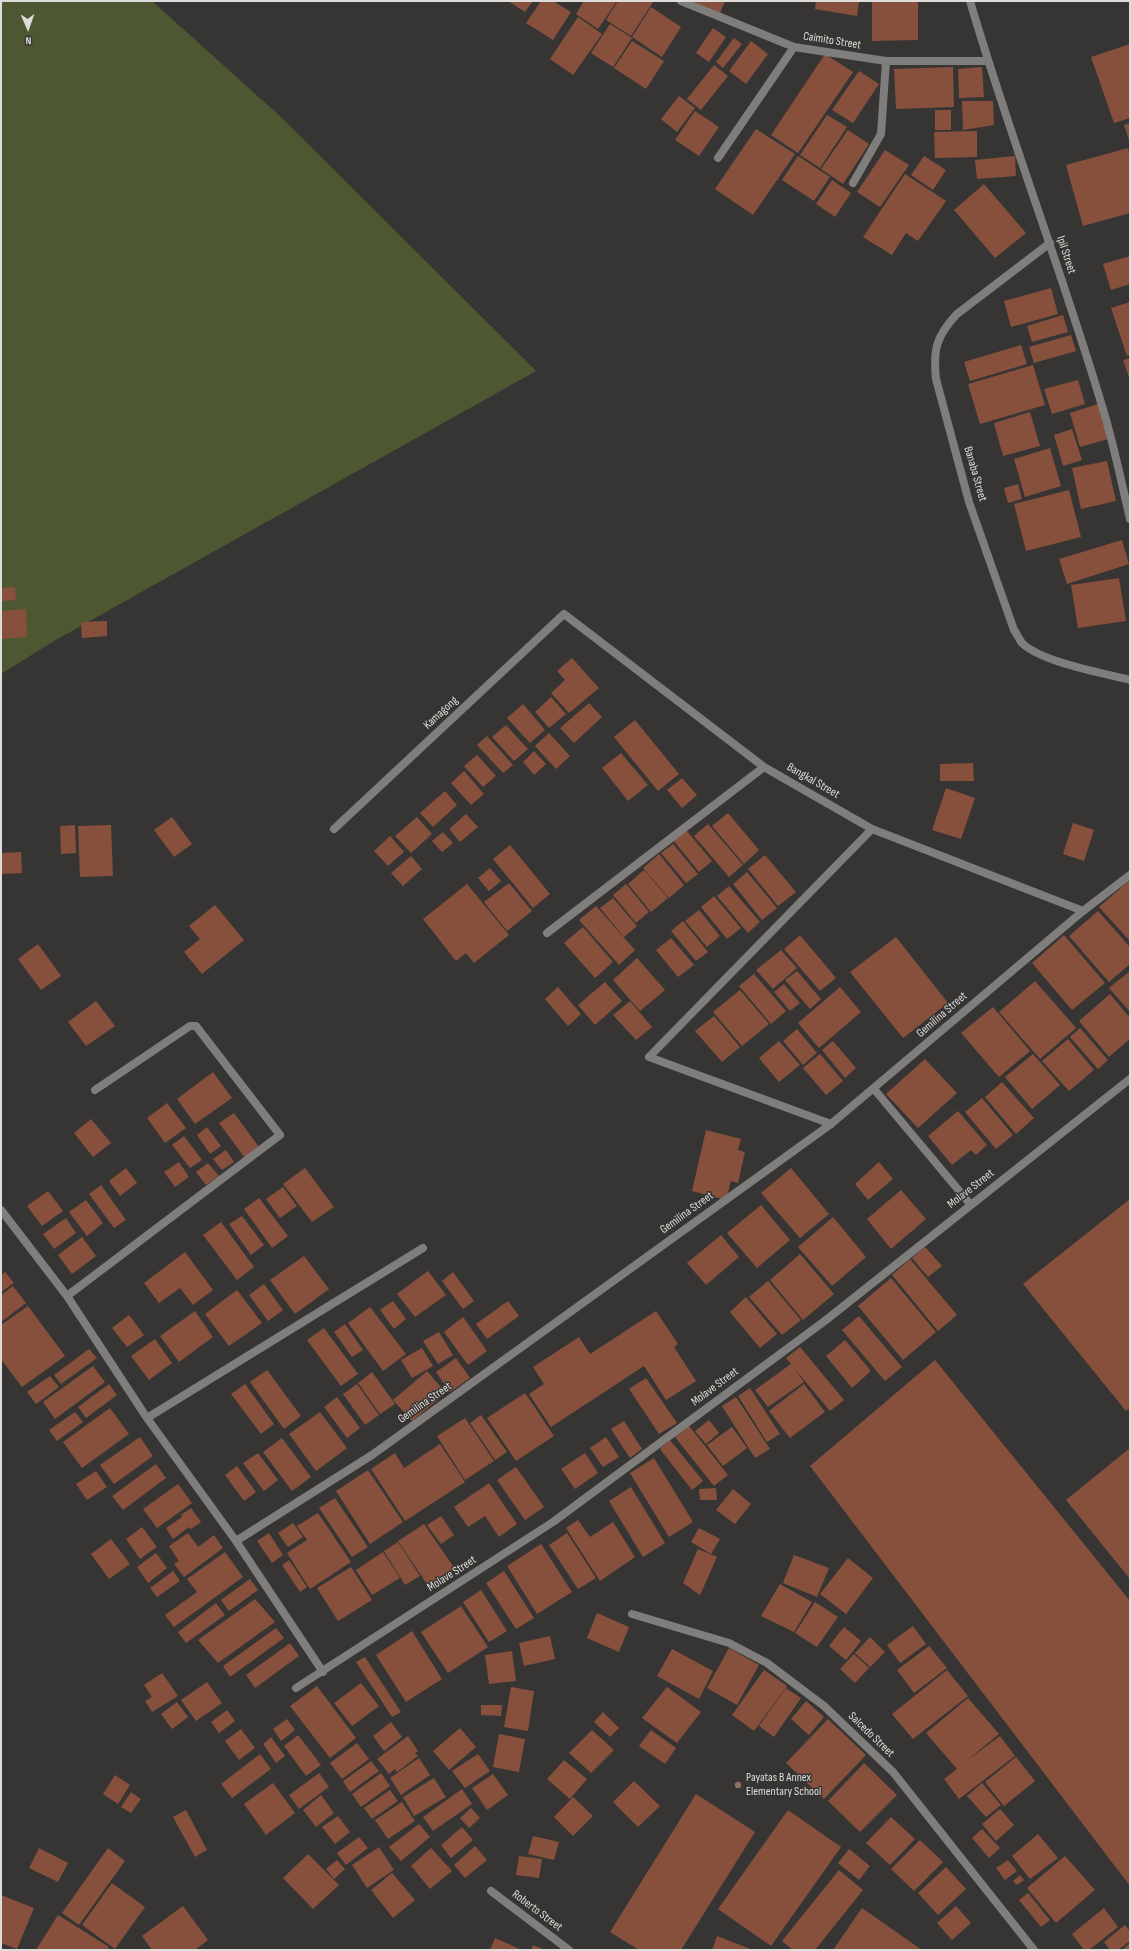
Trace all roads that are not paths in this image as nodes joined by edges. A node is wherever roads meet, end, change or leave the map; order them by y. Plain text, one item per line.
1 (681, 1) edge
2 (970, 1) edge
3 (794, 47) junction
4 (886, 61) junction
5 (988, 61) junction
6 (718, 158) dead end
7 (853, 183) dead end
8 (1050, 243) junction
9 (1130, 519) edge
10 (564, 614) joint
11 (1130, 680) edge
12 (764, 767) junction
13 (334, 829) dead end
14 (872, 829) junction
15 (1130, 875) edge
16 (1083, 911) junction
17 (547, 934) dead end
18 (1130, 1079) edge
19 (874, 1089) junction
20 (95, 1090) dead end
21 (832, 1124) junction
22 (971, 1205) junction
23 (1, 1210) edge
24 (423, 1248) dead end
25 (67, 1296) junction
26 (147, 1418) junction
27 (236, 1541) junction
28 (632, 1614) dead end
29 (324, 1672) junction
30 (296, 1688) dead end
31 (491, 1891) dead end
32 (569, 1950) edge
33 (1034, 1950) edge

1 - 3 street, Caimito Street
2 - 5 street, Ipil Street
3 - 4 street, Caimito Street
3 - 6 street
4 - 5 street, Caimito Street
4 - 7 street
5 - 8 street, Ipil Street
8 - 9 street, Ipil Street
8 - 11 street, Banaba Street
10 - 12 street, Bangkal Street
10 - 13 street, Kamagong
12 - 14 street, Bangkal Street
12 - 17 street
14 - 16 street, Bangkal Street
14 - 21 street
15 - 16 street, Gemilina Street
16 - 19 street, Gemilina Street
18 - 22 street, Molave Street
19 - 21 street, Gemilina Street
19 - 22 street
20 - 25 street
21 - 27 street, Gemilina Street
22 - 29 street, Molave Street
23 - 25 street
24 - 26 street
25 - 26 street
26 - 27 street
27 - 29 street
28 - 33 street, Salcedo Street
29 - 30 street, Molave Street
31 - 32 street, Roberto Street

